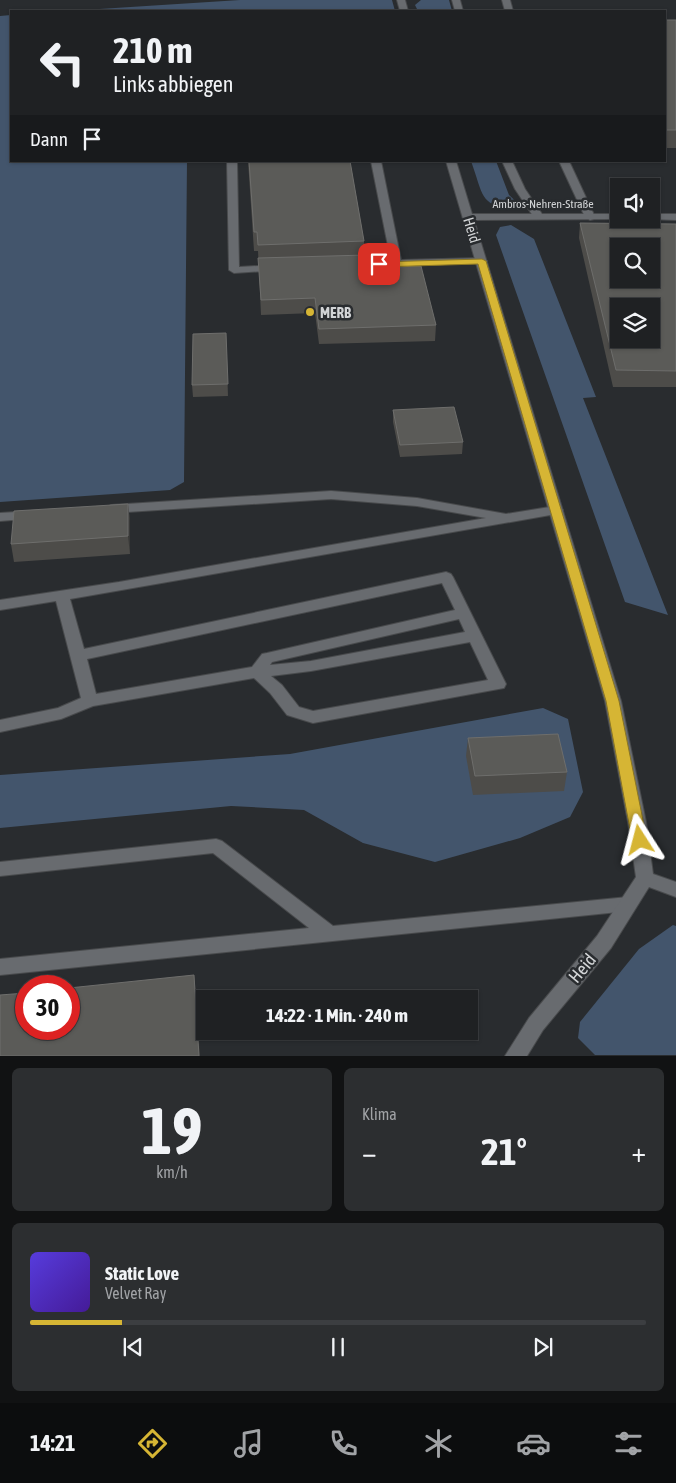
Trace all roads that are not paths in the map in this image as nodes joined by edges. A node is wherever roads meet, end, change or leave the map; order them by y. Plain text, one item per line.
1 (232, 162) edge
2 (376, 162) edge
3 (451, 162) edge
4 (507, 162) edge
5 (564, 162) edge
6 (468, 217) junction
7 (539, 217) junction
8 (590, 217) junction
9 (610, 217) edge
10 (660, 217) edge
11 (676, 217) edge
12 (482, 261) junction
13 (397, 264) junction
14 (339, 266) edge
15 (292, 268) edge
16 (97, 510) edge
17 (556, 510) junction
18 (49, 514) edge
19 (0, 517) edge
20 (510, 518) junction
21 (62, 595) junction
22 (0, 605) edge
23 (463, 613) junction
24 (473, 636) junction
25 (78, 656) junction
26 (257, 672) junction
27 (90, 701) junction
28 (0, 726) edge
29 (0, 869) edge
30 (645, 878) junction
31 (676, 890) edge
32 (628, 904) junction
33 (330, 934) junction
34 (0, 966) edge
35 (515, 1056) edge

1 - 15 street
2 - 13 street
3 - 6 street, Heid
4 - 7 street
5 - 8 street
6 - 7 street, Ambros-Nehren-Straße
6 - 12 street, Heid
7 - 8 street, Ambros-Nehren-Straße
8 - 9 street, Ambros-Nehren-Straße
10 - 11 street
12 - 13 lane
12 - 17 street, Heid
13 - 14 street
16 - 20 street
17 - 20 street
17 - 30 street, Heid
18 - 19 street
20 - 21 street
21 - 22 street
21 - 25 street
23 - 24 street
23 - 25 street
23 - 26 street
24 - 26 street
24 - 26 street
25 - 27 street
26 - 27 street
27 - 28 street
29 - 33 street
30 - 31 street
30 - 32 street, Heid
32 - 33 street
32 - 35 street, Heid
33 - 34 street

